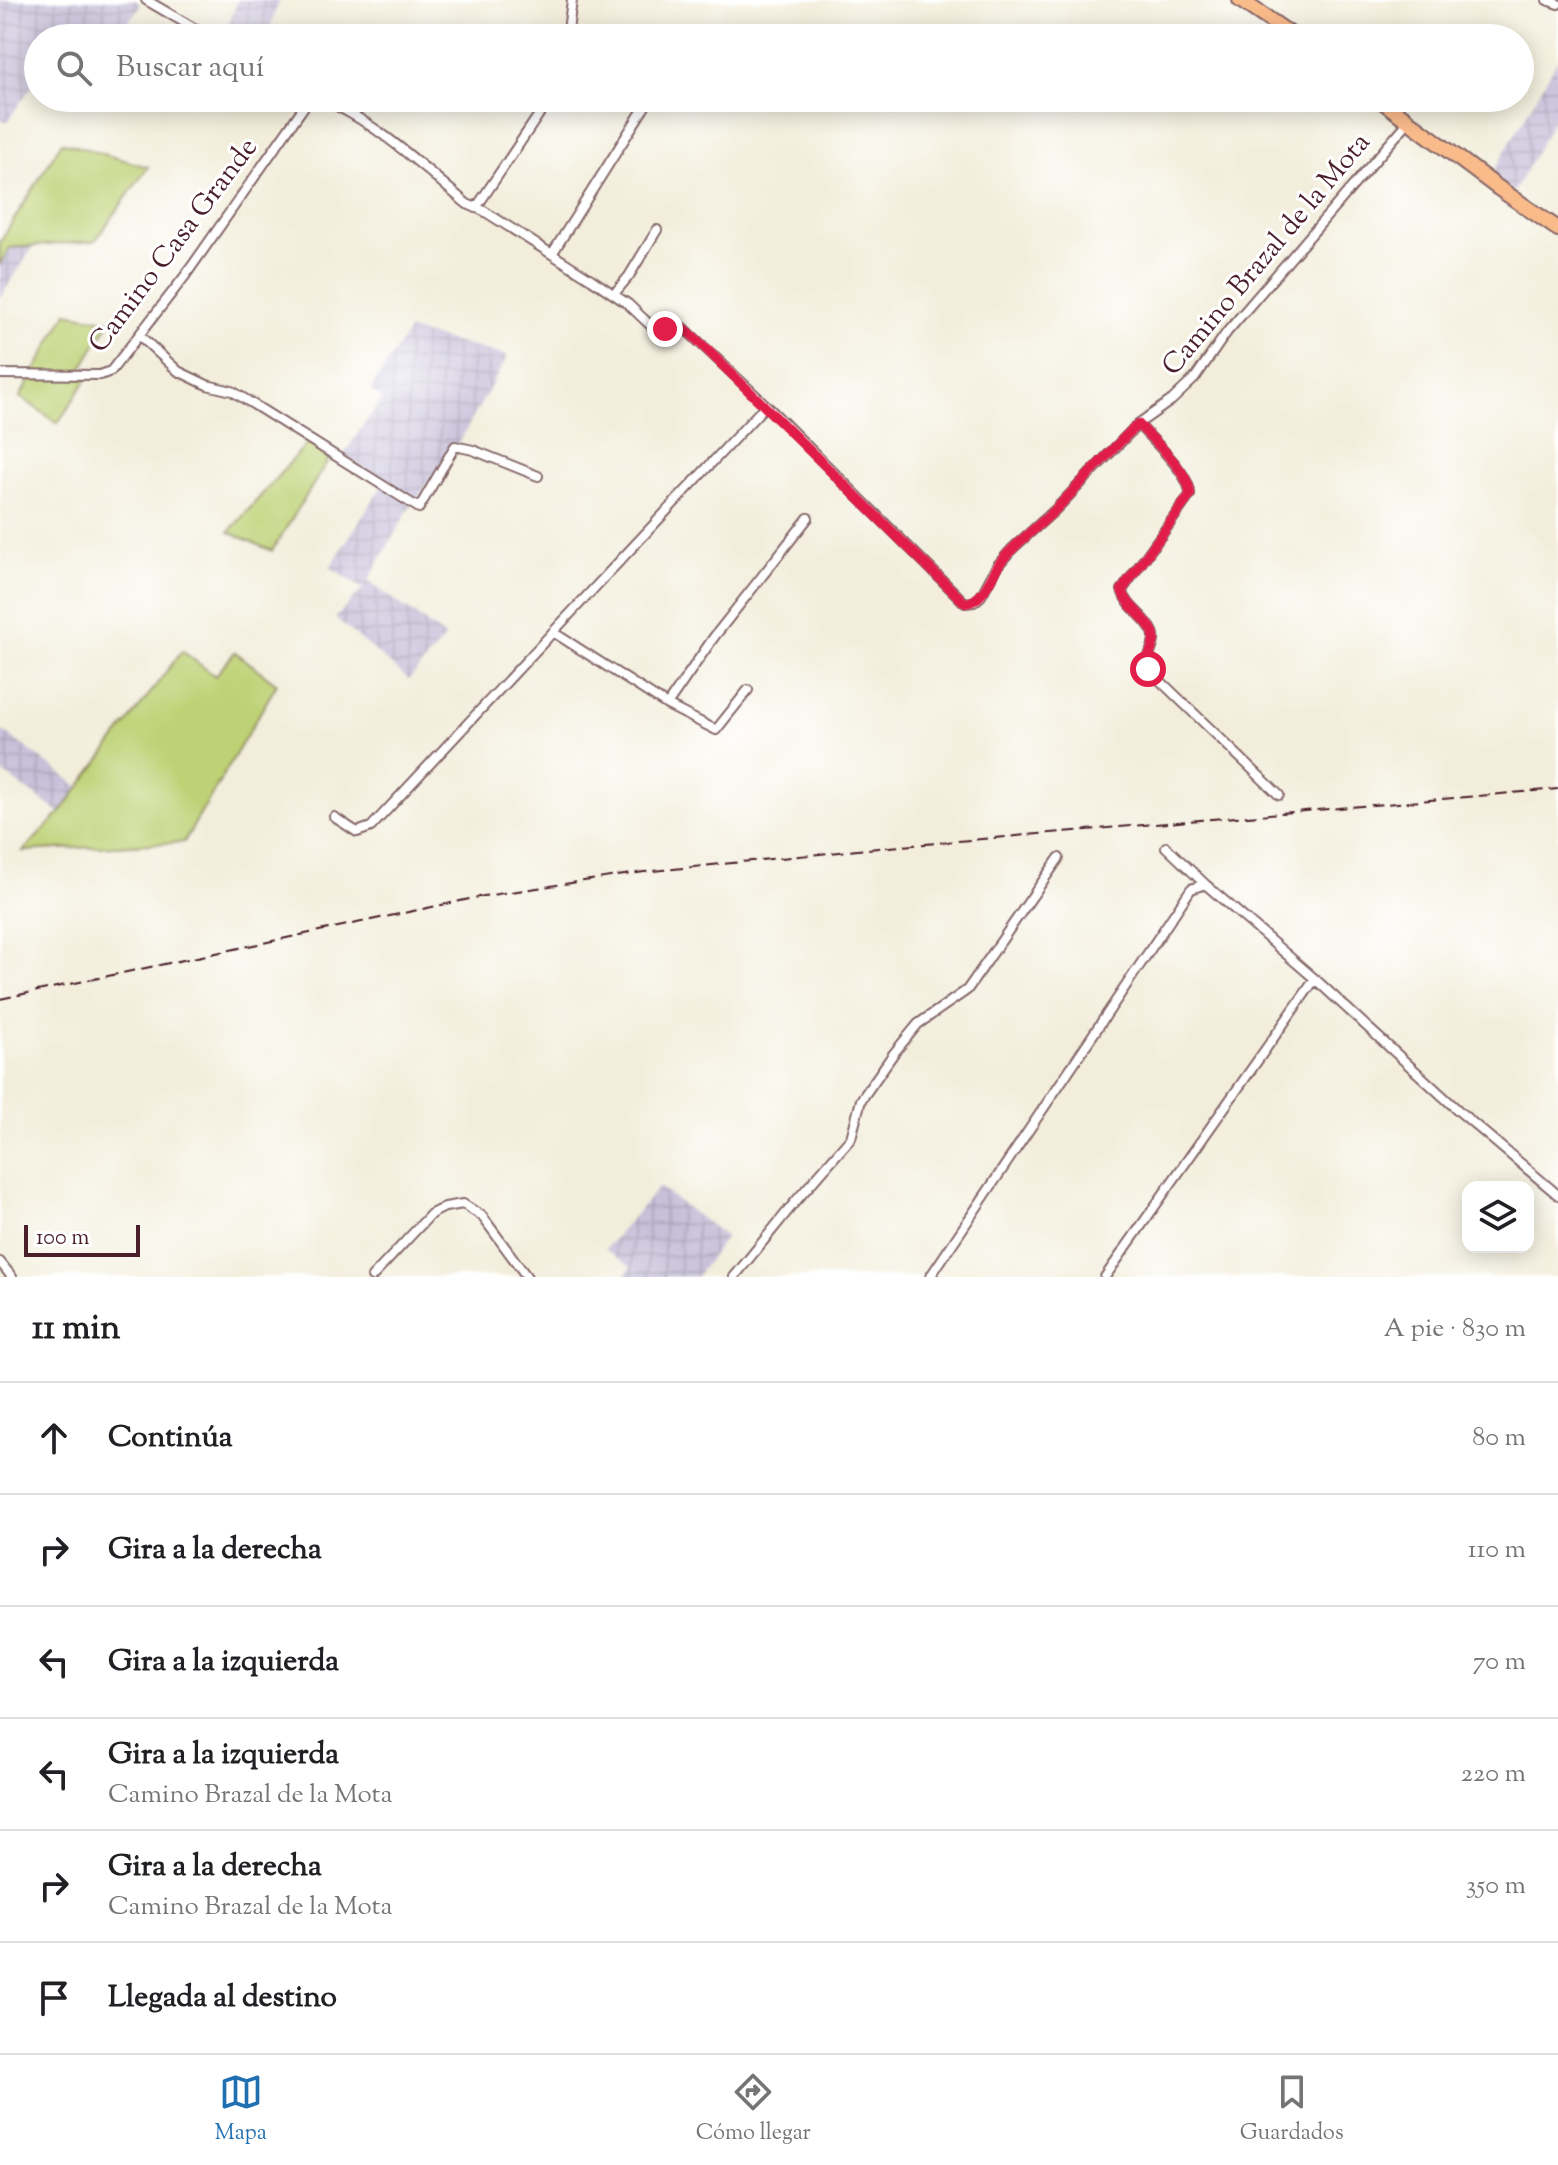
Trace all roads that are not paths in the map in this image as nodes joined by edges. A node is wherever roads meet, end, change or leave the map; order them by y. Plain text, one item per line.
1 (146, 0) edge
2 (572, 0) edge
3 (1240, 0) edge
4 (1547, 0) edge
5 (1558, 4) edge
6 (187, 24) edge
7 (569, 24) edge
8 (1275, 24) edge
9 (300, 112) edge
10 (346, 112) edge
11 (541, 112) edge
12 (641, 112) edge
13 (1397, 112) edge
14 (1409, 121) junction
15 (476, 208) junction
16 (1558, 229) edge
17 (657, 230) dead end
18 (552, 254) junction
19 (614, 294) junction
20 (139, 335) junction
21 (0, 374) edge
22 (766, 405) junction
23 (1138, 424) junction
24 (538, 476) dead end
25 (808, 518) dead end
26 (553, 632) junction
27 (748, 690) dead end
28 (667, 705) junction
29 (1279, 795) dead end
30 (334, 817) dead end
31 (1166, 847) dead end
32 (1059, 858) dead end
33 (1205, 884) junction
34 (1315, 979) junction
35 (1558, 1195) edge
36 (0, 1262) edge
37 (12, 1277) edge
38 (372, 1277) edge
39 (527, 1277) edge
40 (734, 1277) edge
41 (930, 1277) edge
42 (1105, 1277) edge

1 - 6 street
2 - 7 street
3 - 8 main road
4 - 5 street
9 - 20 street, Camino Casa Grande
10 - 15 street, Camino Brazal de la Mota
11 - 15 street
12 - 18 street
13 - 14 main road
14 - 16 main road
14 - 23 street, Camino Brazal de la Mota
15 - 18 street, Camino Brazal de la Mota
17 - 19 street
18 - 19 street, Camino Brazal de la Mota
19 - 22 street, Camino Brazal de la Mota
20 - 21 street, Camino Casa Grande
20 - 24 street
22 - 23 street, Camino Brazal de la Mota
22 - 26 street
23 - 29 street
25 - 28 street
26 - 28 street
26 - 30 street
27 - 28 street
31 - 33 street
32 - 40 street
33 - 34 street
33 - 41 street
34 - 35 street
34 - 42 street
36 - 37 street
38 - 39 street

